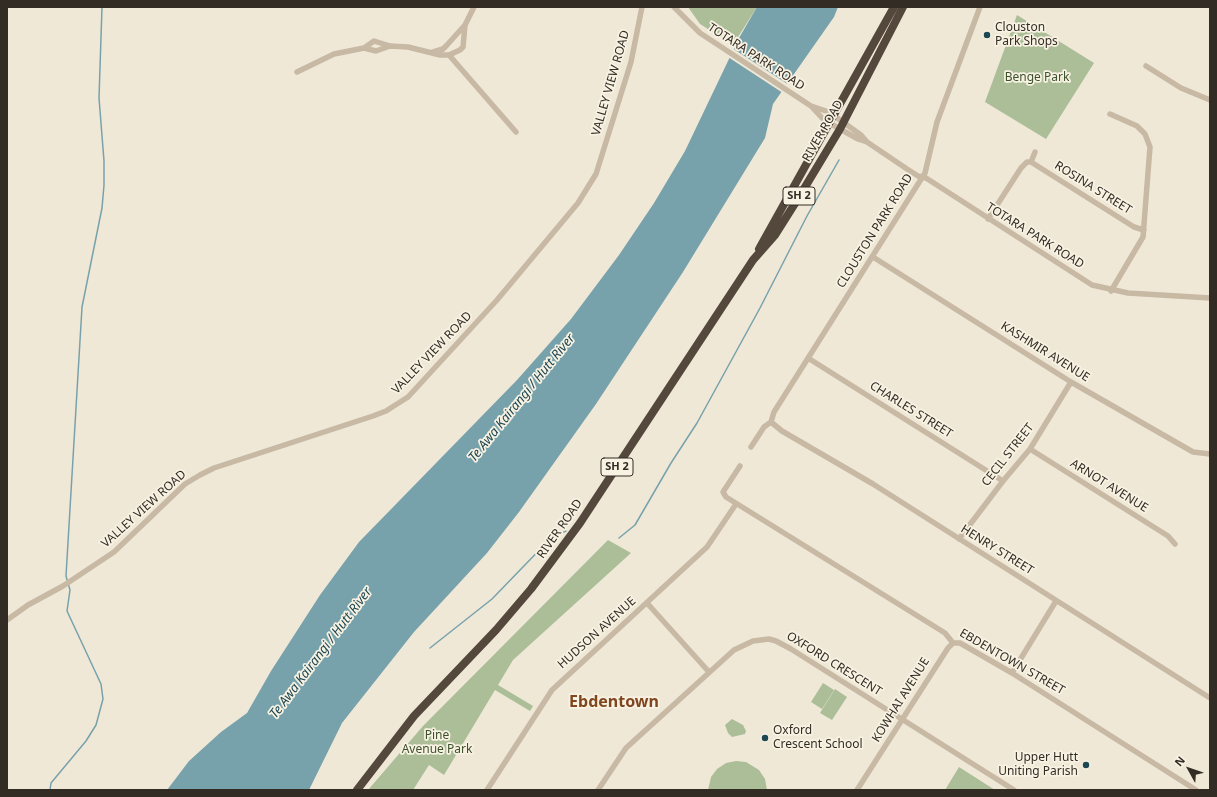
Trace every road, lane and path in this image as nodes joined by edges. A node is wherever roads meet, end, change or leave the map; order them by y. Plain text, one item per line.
1 (474, 7) edge
2 (642, 7) edge
3 (674, 7) edge
4 (894, 7) edge
5 (903, 7) edge
6 (980, 7) edge
7 (465, 25) junction
8 (390, 46) junction
9 (364, 48) junction
10 (431, 52) junction
11 (449, 55) junction
12 (1146, 66) dead end
13 (297, 72) dead end
14 (1210, 100) edge
15 (811, 106) junction
16 (1110, 114) dead end
17 (834, 116) junction
18 (843, 121) junction
19 (830, 123) junction
20 (840, 129) junction
21 (516, 132) dead end
22 (867, 142) junction
23 (1035, 152) dead end
24 (1031, 162) junction
25 (922, 177) junction
26 (988, 219) junction
27 (1144, 230) junction
28 (873, 257) junction
29 (753, 260) junction
30 (1111, 290) junction
31 (1210, 298) edge
32 (808, 358) junction
33 (1072, 382) junction
34 (771, 422) junction
35 (751, 447) dead end
36 (1030, 449) junction
37 (1210, 454) edge
38 (740, 466) dead end
39 (1003, 480) junction
40 (736, 504) junction
41 (959, 539) junction
42 (1175, 544) dead end
43 (1056, 601) junction
44 (646, 603) junction
45 (7, 620) edge
46 (953, 643) junction
47 (709, 672) junction
48 (1012, 673) junction
49 (1210, 698) edge
50 (902, 720) junction
51 (357, 790) edge
52 (487, 790) edge
53 (598, 790) edge
54 (857, 790) edge
55 (1014, 790) edge
56 (1196, 790) edge

1 - 7 street
2 - 45 street, VALLEY VIEW ROAD
3 - 15 street, TOTARA PARK ROAD
4 - 17 highway, RIVER ROAD / SH 2
5 - 18 highway, RIVER ROAD / SH 2
6 - 25 street, CLOUSTON PARK ROAD
7 - 10 street
7 - 11 street
8 - 9 street
8 - 9 street
8 - 10 street
9 - 13 street
10 - 11 street
11 - 21 street
12 - 14 street
15 - 17 street, TOTARA PARK ROAD
15 - 19 street, TOTARA PARK ROAD
16 - 27 street
17 - 18 street, TOTARA PARK ROAD
17 - 19 highway, RIVER ROAD / SH 2
18 - 20 highway, RIVER ROAD / SH 2
18 - 22 street, TOTARA PARK ROAD
19 - 20 street, TOTARA PARK ROAD
19 - 29 highway, RIVER ROAD / SH 2
20 - 22 street, TOTARA PARK ROAD
20 - 29 highway, RIVER ROAD / SH 2
22 - 25 street, TOTARA PARK ROAD
23 - 24 street
24 - 26 street
24 - 27 street, ROSINA STREET
25 - 26 street, TOTARA PARK ROAD
25 - 28 street, CLOUSTON PARK ROAD
26 - 30 street, TOTARA PARK ROAD
27 - 30 street
28 - 32 street, CLOUSTON PARK ROAD
28 - 33 street, KASHMIR AVENUE
29 - 51 highway, RIVER ROAD / SH 2
30 - 31 street, TOTARA PARK ROAD
32 - 34 street, CLOUSTON PARK ROAD
32 - 39 street, CHARLES STREET
33 - 36 street, CECIL STREET
33 - 37 street, KASHMIR AVENUE
34 - 35 street, CLOUSTON PARK ROAD
34 - 41 street, HENRY STREET
36 - 39 street, CECIL STREET
36 - 42 street, ARNOT AVENUE
38 - 40 street, EBDENTOWN STREET
39 - 41 street, CECIL STREET
40 - 44 street, HUDSON AVENUE
40 - 46 street, EBDENTOWN STREET
41 - 43 street, HENRY STREET
43 - 48 street
43 - 49 street, HENRY STREET
44 - 47 street
44 - 52 street, HUDSON AVENUE
46 - 48 street, EBDENTOWN STREET
46 - 50 street, KOWHAI AVENUE
47 - 50 street, OXFORD CRESCENT
47 - 53 street, OXFORD CRESCENT
48 - 56 street, EBDENTOWN STREET
50 - 54 street, KOWHAI AVENUE
50 - 55 street, OXFORD CRESCENT

